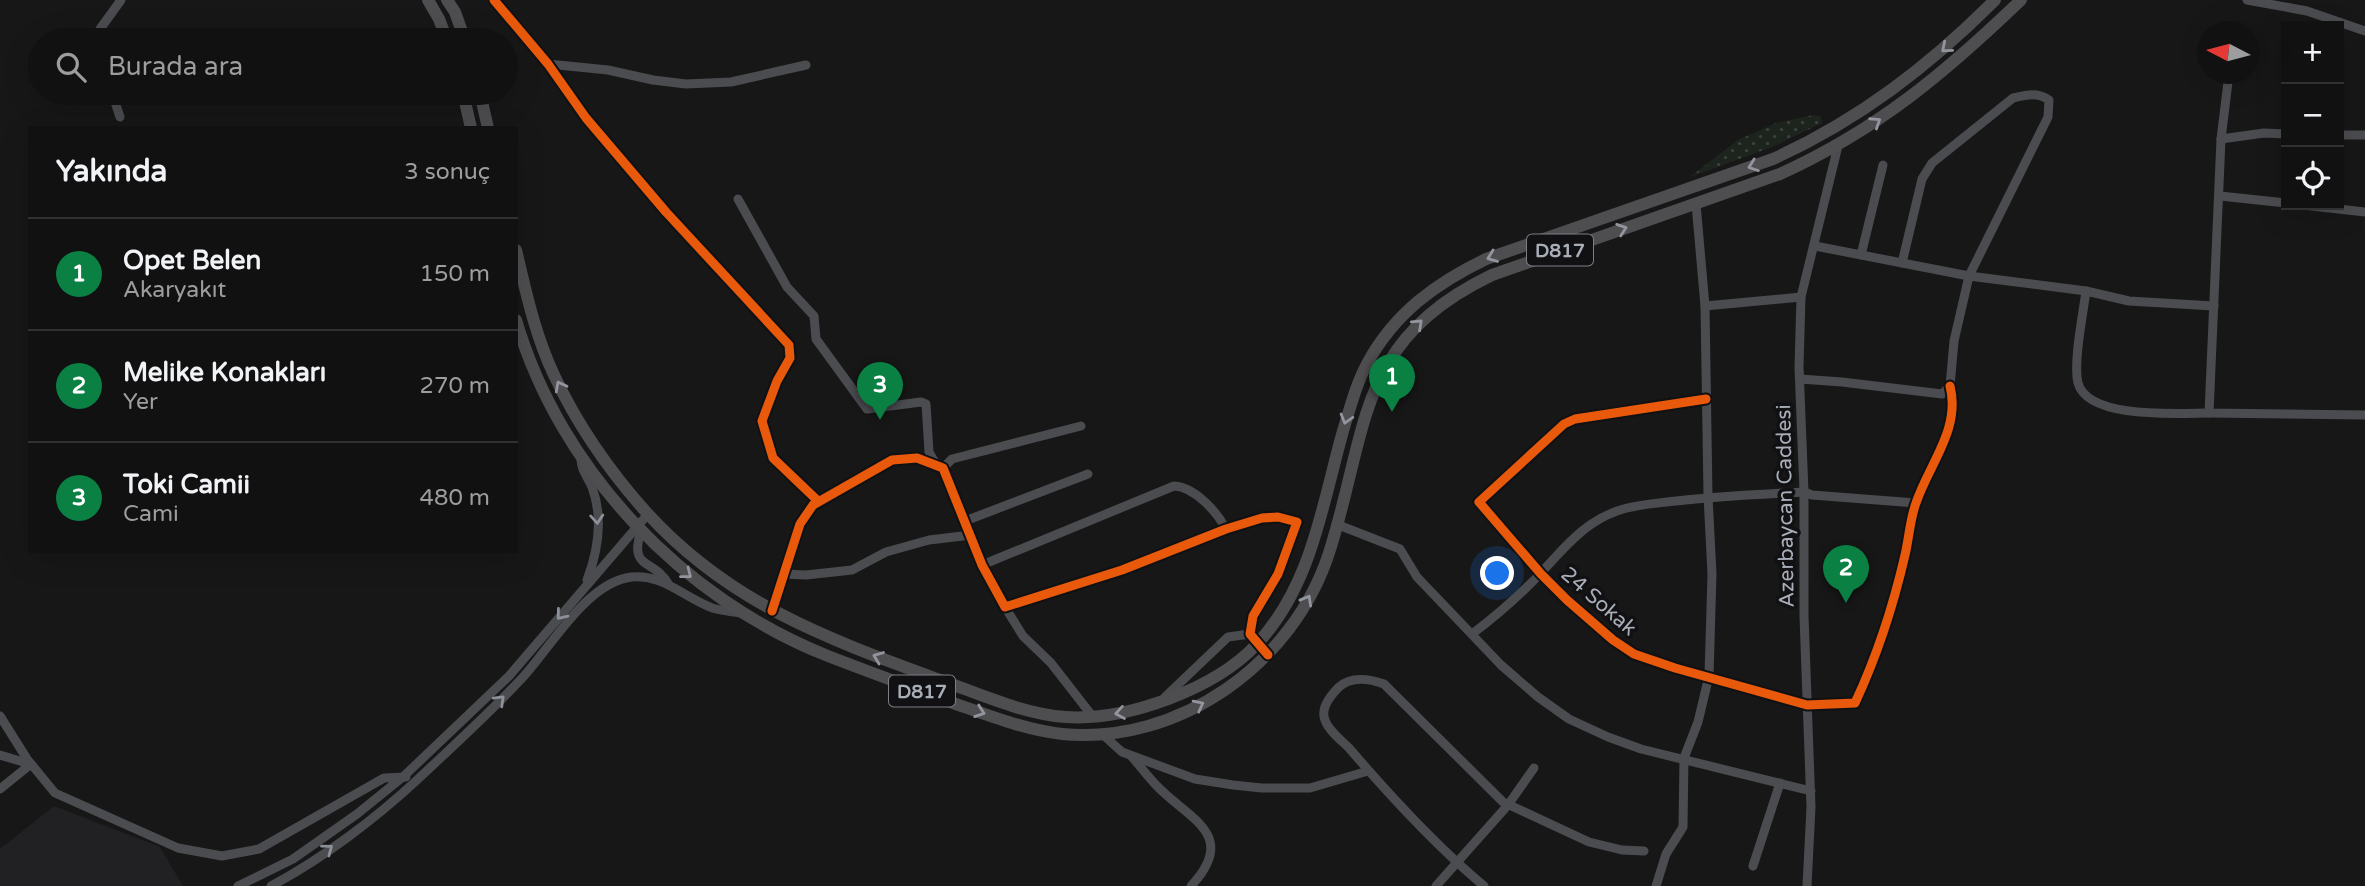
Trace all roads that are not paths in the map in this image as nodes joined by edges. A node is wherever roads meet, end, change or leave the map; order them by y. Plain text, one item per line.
1 (121, 0) edge
2 (428, 0) edge
3 (447, 0) edge
4 (494, 0) edge
5 (1995, 0) edge
6 (2021, 0) edge
7 (2247, 0) edge
8 (2261, 1) edge
9 (101, 28) edge
10 (442, 28) edge
11 (460, 28) edge
12 (518, 28) edge
13 (518, 28) edge
14 (2365, 31) edge
15 (548, 64) junction
16 (806, 65) dead end
17 (2228, 84) edge
18 (116, 105) edge
19 (466, 105) edge
20 (483, 105) edge
21 (120, 117) dead end
22 (471, 126) edge
23 (488, 126) edge
24 (2281, 134) edge
25 (2344, 135) edge
26 (2365, 135) edge
27 (2221, 139) junction
28 (1838, 146) junction
29 (1883, 165) dead end
30 (2220, 196) junction
31 (738, 199) dead end
32 (2281, 202) edge
33 (1696, 204) junction
34 (2344, 210) edge
35 (2365, 212) edge
36 (1815, 246) junction
37 (1861, 255) junction
38 (518, 258) edge
39 (1902, 263) junction
40 (1969, 276) junction
41 (2086, 291) junction
42 (1801, 297) junction
43 (1704, 306) junction
44 (2214, 306) junction
45 (518, 326) edge
46 (1800, 379) junction
47 (1950, 386) junction
48 (1706, 399) junction
49 (2209, 413) junction
50 (2365, 415) edge
51 (1081, 426) dead end
52 (581, 454) junction
53 (939, 466) junction
54 (1088, 474) dead end
55 (1804, 492) junction
56 (1708, 496) junction
57 (818, 501) junction
58 (1916, 503) junction
59 (648, 513) junction
60 (965, 521) junction
61 (1336, 524) junction
62 (639, 529) junction
63 (1226, 529) junction
64 (971, 535) junction
65 (982, 565) junction
66 (783, 574) junction
67 (1541, 574) junction
68 (585, 585) junction
69 (669, 585) junction
70 (1005, 607) junction
71 (772, 611) junction
72 (741, 613) junction
73 (1472, 634) junction
74 (1254, 639) junction
75 (1268, 655) junction
76 (1709, 676) junction
77 (1158, 704) junction
78 (1807, 705) junction
79 (0, 716) edge
80 (1093, 717) junction
81 (1101, 733) junction
82 (0, 755) edge
83 (1132, 756) junction
84 (1684, 758) junction
85 (32, 764) junction
86 (1534, 768) dead end
87 (1368, 771) junction
88 (404, 776) junction
89 (416, 780) junction
90 (1780, 783) junction
91 (0, 789) edge
92 (1811, 791) junction
93 (1508, 805) junction
94 (1644, 851) dead end
95 (1457, 864) junction
96 (1753, 866) dead end
97 (238, 886) edge
98 (271, 886) edge
99 (1191, 886) edge
100 (1436, 886) edge
101 (1484, 886) edge
102 (1656, 886) edge
103 (1807, 886) edge

1 - 9 street
2 - 10 highway
3 - 11 highway
4 - 13 street
5 -> 74 highway, D817
28 -> 6 highway, D817
7 - 8 street
8 - 14 street
12 - 15 street
15 - 16 street
15 - 57 street
17 - 27 street
18 - 21 street
19 - 22 highway
20 - 23 highway
24 - 27 street
25 - 26 street
27 - 30 street
28 - 33 highway, D817
28 - 36 street, Azerbaycan Caddesi
29 - 37 street
30 - 32 street
30 - 44 street
31 - 53 street
33 - 43 street
61 -> 33 highway, D817
34 - 35 street
36 - 37 street
36 - 42 street, Azerbaycan Caddesi
37 - 39 street
59 -> 38 highway, D817
39 - 40 street
39 - 40 street
40 - 41 street
40 - 47 street
41 - 44 street
41 - 49 street
42 - 43 street
42 - 46 street, Azerbaycan Caddesi
43 - 48 street
44 - 49 street
45 - 52 highway, D817
46 - 47 street
46 - 55 street, Azerbaycan Caddesi
47 - 58 street
48 - 56 street
48 - 67 street, 24 Sokak
49 - 50 street
51 - 53 street
52 - 62 highway, D817
52 -> 68 street
53 - 57 street
53 - 60 street
54 - 60 street
55 - 56 street
55 - 58 street
55 - 78 street, Azerbaycan Caddesi
56 - 67 street
56 - 76 street
57 - 66 street
58 - 78 street, 24 Sokak
59 - 62 street
59 - 71 highway, D817
60 - 64 street
61 - 73 street
75 -> 61 highway, D817
62 - 68 street
62 - 69 street
62 -> 72 highway, D817
63 - 65 street
63 - 70 street
63 - 74 street
64 - 65 street
64 - 66 street
65 - 70 street
66 - 71 street
67 - 73 street
67 - 76 street, 24 Sokak
68 -> 88 street
69 - 72 street
89 -> 69 street
70 - 80 street
80 -> 71 highway, D817
72 -> 81 highway, D817
73 - 84 street
74 - 75 street
74 - 77 highway, D817
74 - 77 street
81 -> 75 highway, D817
76 - 78 street, 24 Sokak
76 - 84 street
77 -> 80 highway, D817
78 - 92 street, Azerbaycan Caddesi
79 - 85 street
81 - 83 street
82 - 85 street
83 - 87 street
83 - 99 street
84 - 90 street
84 - 102 street
85 - 88 street
85 - 91 street
86 - 93 street
87 - 93 street
87 - 95 street
88 - 89 street
88 - 97 street
98 -> 89 street
90 - 92 street
90 - 96 street
92 - 103 street, Azerbaycan Caddesi
93 - 94 street
93 - 95 street
95 - 100 street
95 - 101 street

